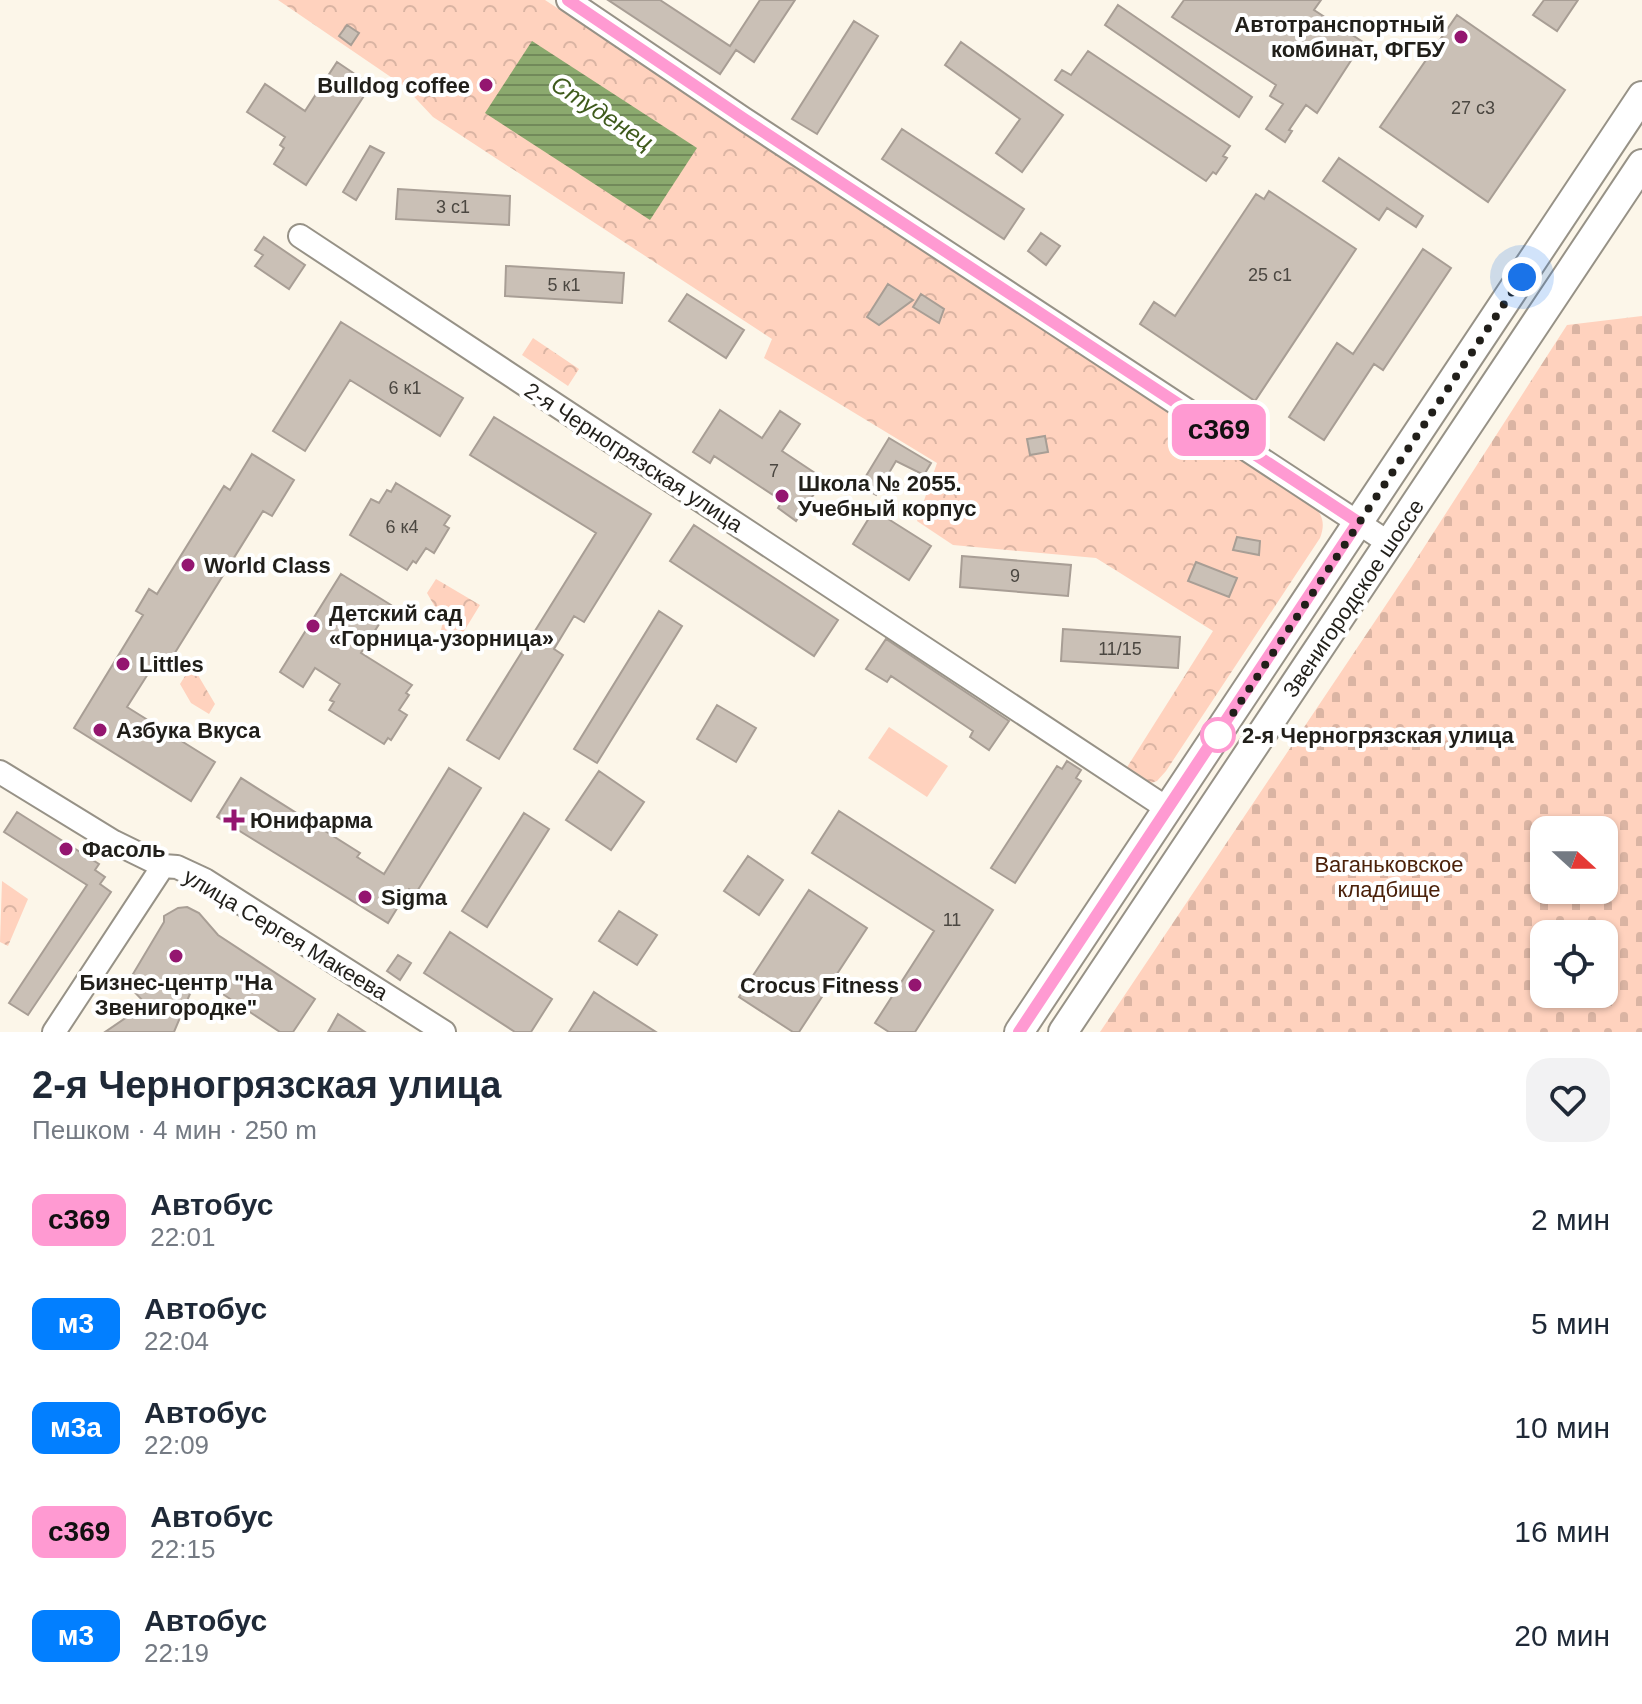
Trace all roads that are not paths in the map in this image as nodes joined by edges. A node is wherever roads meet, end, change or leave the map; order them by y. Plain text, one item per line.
1 (568, 0) edge
2 (1641, 96) edge
3 (1642, 164) edge
4 (300, 236) dead end
5 (1358, 522) junction
6 (1389, 543) junction
7 (0, 772) edge
8 (1168, 809) junction
9 (163, 866) junction
10 (54, 1032) edge
11 (444, 1032) edge
12 (1019, 1032) edge
13 (1063, 1032) edge

1 - 5 street
2 - 5 main road, Звенигородское шоссе
3 - 6 main road, Звенигородское шоссе
4 - 8 street, 2-я Черногрязская улица
5 - 6 street
5 - 8 main road, Звенигородское шоссе
6 - 13 main road, Звенигородское шоссе
7 - 9 street, улица Сергея Макеева
8 - 12 main road, Звенигородское шоссе
9 - 10 street
9 - 11 street, улица Сергея Макеева

